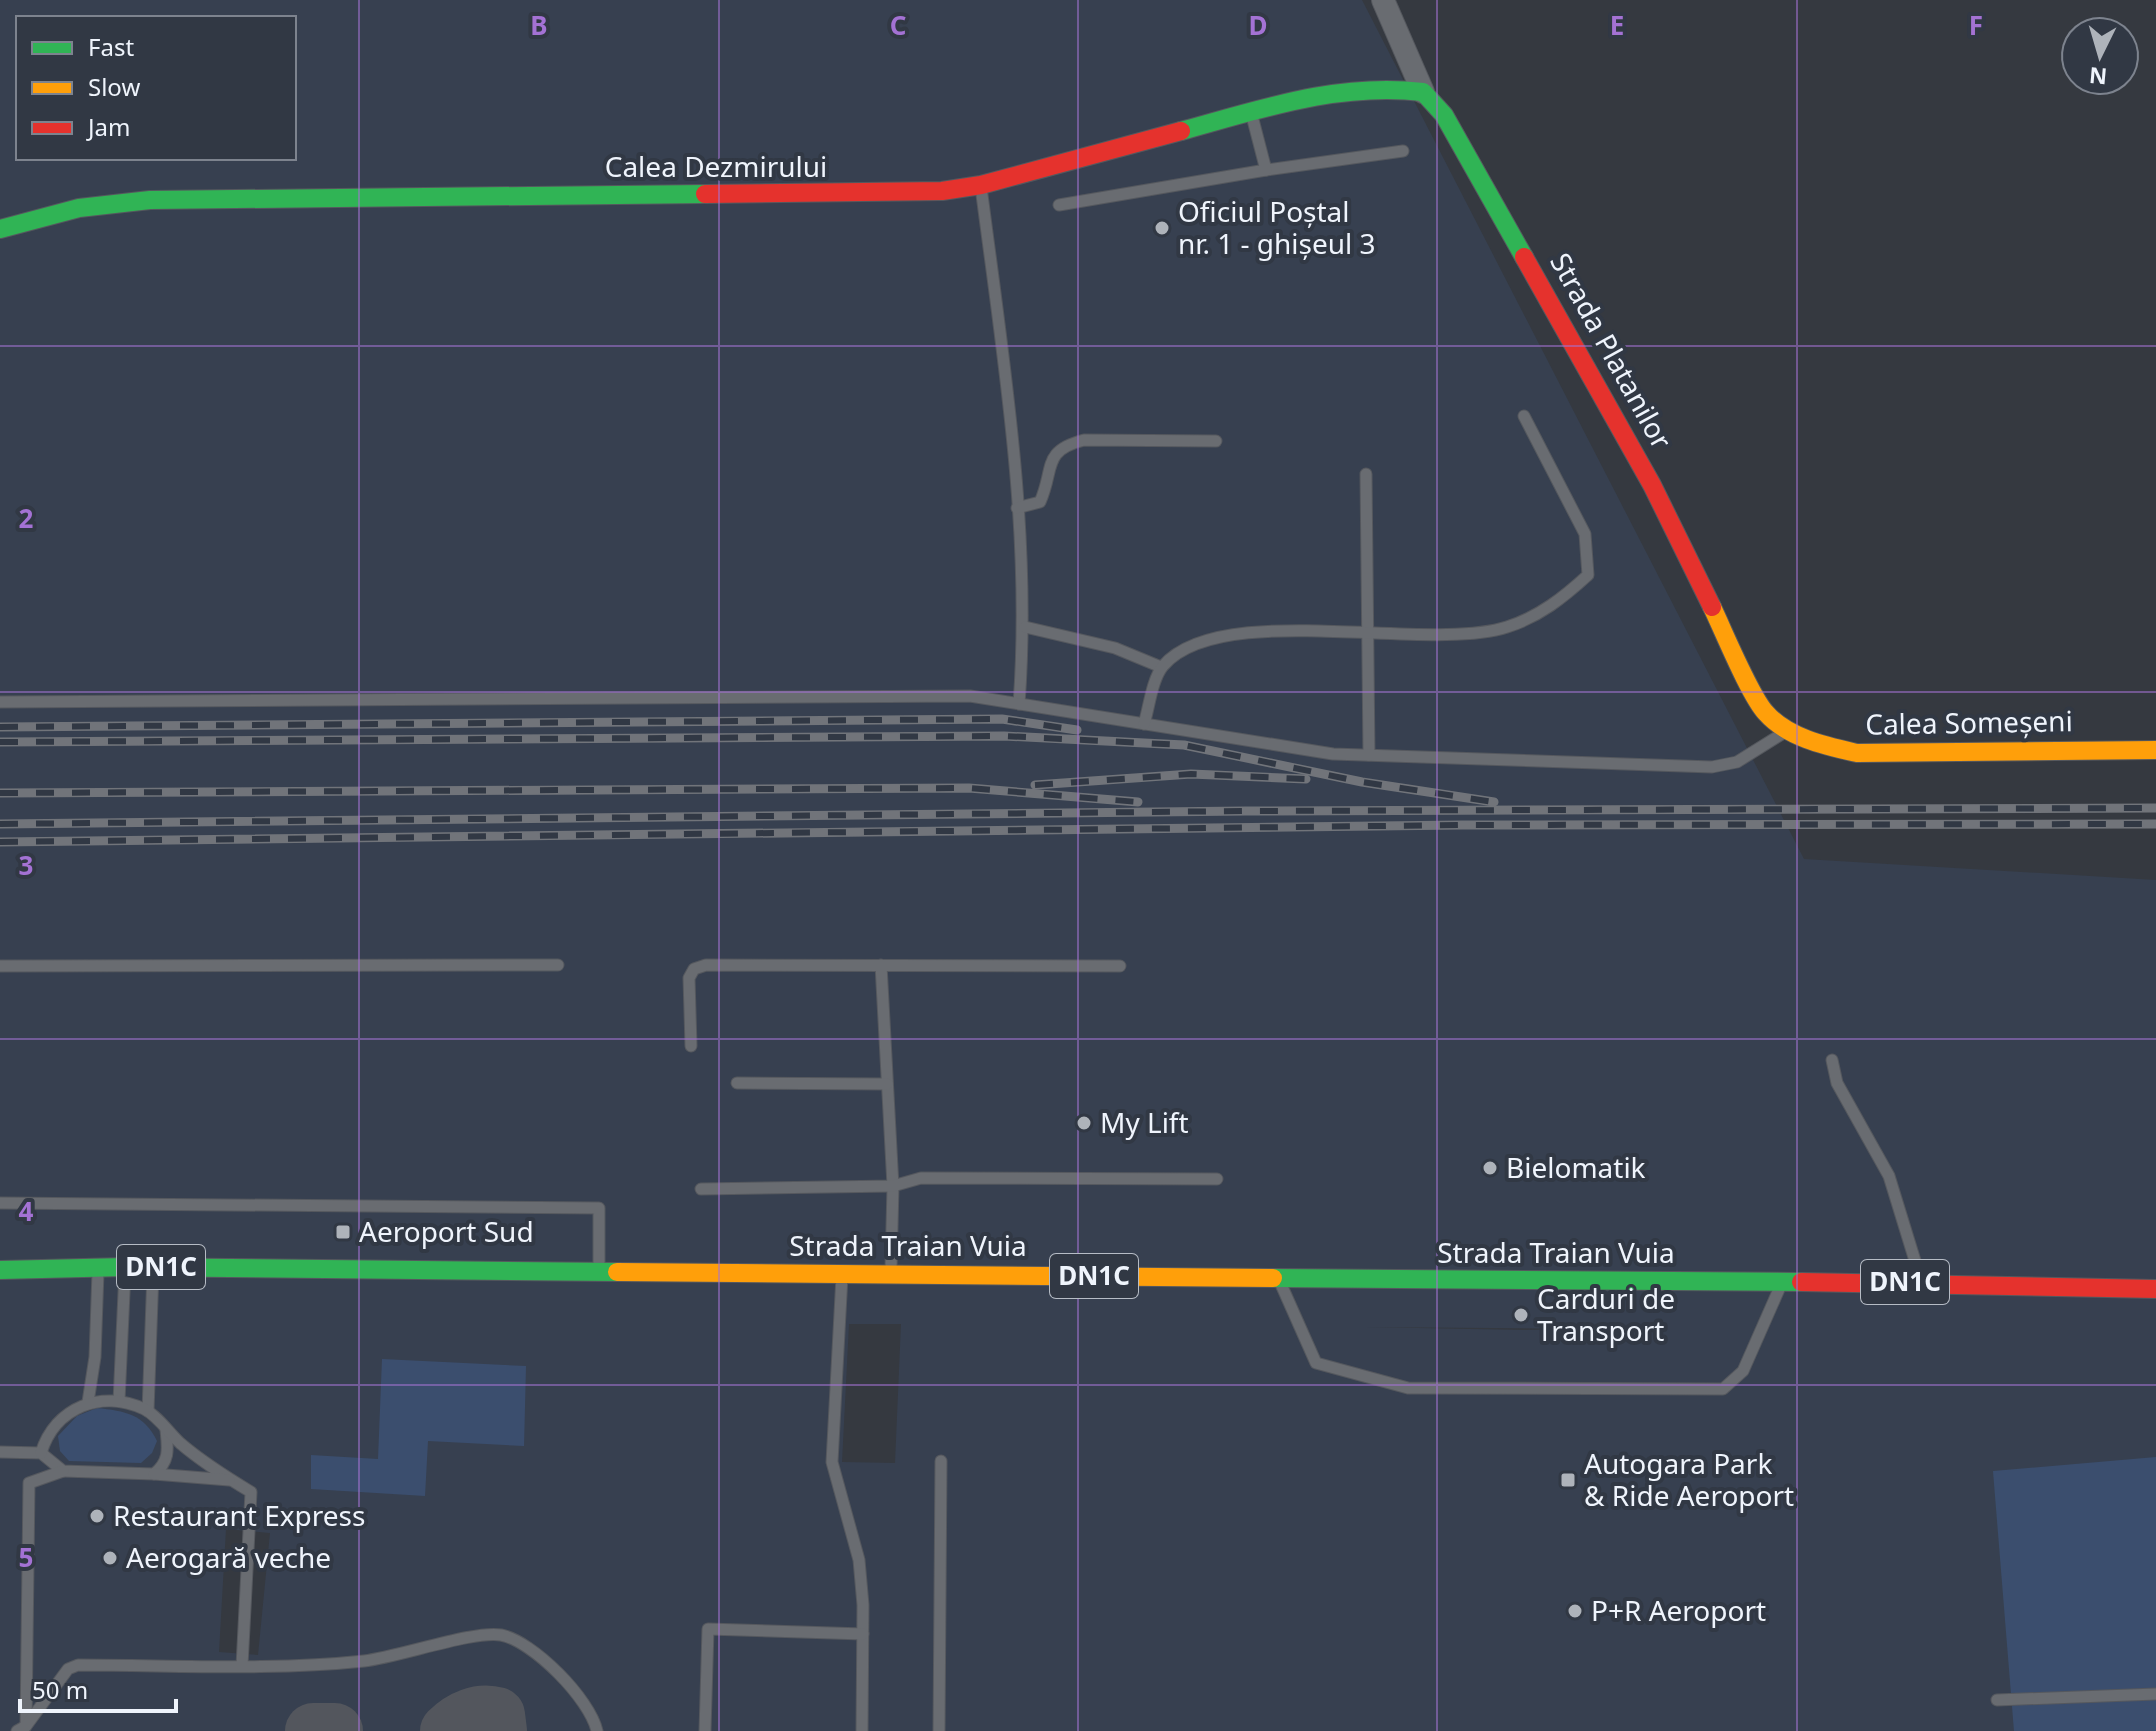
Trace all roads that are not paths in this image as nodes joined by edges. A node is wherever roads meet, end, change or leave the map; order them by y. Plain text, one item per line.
1 (1383, 0) edge
2 (1423, 92) junction
3 (1251, 112) junction
4 (1403, 151) dead end
5 (1266, 170) junction
6 (981, 185) junction
7 (1059, 205) dead end
8 (0, 229) edge
9 (1524, 416) dead end
10 (1216, 441) dead end
11 (1366, 474) dead end
12 (1017, 508) junction
13 (1025, 627) junction
14 (1368, 631) junction
15 (1161, 667) junction
16 (0, 702) edge
17 (1019, 704) junction
18 (1144, 724) junction
19 (1786, 732) junction
20 (2156, 750) edge
21 (1369, 755) junction
22 (558, 965) dead end
23 (881, 965) junction
24 (0, 966) edge
25 (1120, 966) dead end
26 (691, 1046) dead end
27 (1832, 1060) dead end
28 (737, 1083) dead end
29 (887, 1084) junction
30 (1217, 1179) dead end
31 (893, 1186) junction
32 (701, 1189) dead end
33 (0, 1203) edge
34 (98, 1267) junction
35 (125, 1267) junction
36 (154, 1267) junction
37 (2143, 1269) dead end
38 (0, 1270) edge
39 (842, 1272) junction
40 (890, 1272) junction
41 (599, 1274) junction
42 (1278, 1278) junction
43 (1782, 1281) junction
44 (1922, 1282) junction
45 (2007, 1284) junction
46 (2156, 1289) edge
47 (2148, 1308) dead end
48 (119, 1401) junction
49 (88, 1402) junction
50 (148, 1411) junction
51 (166, 1430) junction
52 (0, 1452) edge
53 (41, 1453) junction
54 (941, 1461) dead end
55 (63, 1471) junction
56 (154, 1474) junction
57 (232, 1480) junction
58 (863, 1634) junction
59 (242, 1666) junction
60 (2156, 1694) edge
61 (1997, 1700) dead end
62 (21, 1728) edge
63 (597, 1731) edge
64 (705, 1731) edge
65 (862, 1731) edge
66 (939, 1731) edge

1 - 2 street, Strada Platanilor
2 - 3 main road, Calea Dezmirului
2 - 19 main road, Strada Platanilor
3 - 5 lane
3 - 6 main road, Calea Dezmirului
4 - 5 lane
5 - 7 lane
6 - 8 main road, Calea Dezmirului
6 - 12 lane
9 - 14 lane
10 - 12 lane
11 - 14 lane
12 - 13 lane
13 - 15 lane
13 - 17 lane
14 - 15 lane
14 - 21 lane
15 - 18 lane
16 - 17 lane
17 - 18 lane
18 - 21 lane
19 - 20 main road, Calea Someșeni
19 - 21 lane
22 - 24 lane
23 - 25 lane
23 - 26 lane
23 - 29 lane
27 - 44 lane
28 - 29 lane
29 - 31 lane
30 - 31 lane
31 - 32 lane
31 - 40 lane
33 - 41 lane
34 - 35 main road, Strada Traian Vuia / DN1C
34 - 38 main road, Strada Traian Vuia / DN1C
34 - 49 lane
35 - 36 main road, Strada Traian Vuia / DN1C
35 - 48 lane
36 - 41 main road, Strada Traian Vuia / DN1C
36 - 50 lane
37 - 45 main road, DN1C
39 - 40 main road, Strada Traian Vuia / DN1C
39 - 41 main road, Strada Traian Vuia / DN1C
39 - 58 lane
40 - 42 main road, Strada Traian Vuia / DN1C
42 - 43 main road, Strada Traian Vuia / DN1C
42 - 43 lane
43 - 44 main road, Strada Traian Vuia / DN1C
44 - 45 main road, Strada Traian Vuia / DN1C
45 - 46 main road, Strada Traian Vuia / DN1C
45 - 47 main road, Strada Traian Vuia / DN1C
48 - 49 lane
48 - 50 lane
49 - 53 lane
50 - 51 lane
51 - 56 lane
51 - 57 lane
52 - 53 lane
53 - 55 lane
54 - 66 lane
55 - 56 lane
55 - 62 lane
56 - 57 lane
57 - 59 lane
58 - 64 lane
58 - 65 lane
59 - 62 lane
59 - 63 lane
60 - 61 lane

